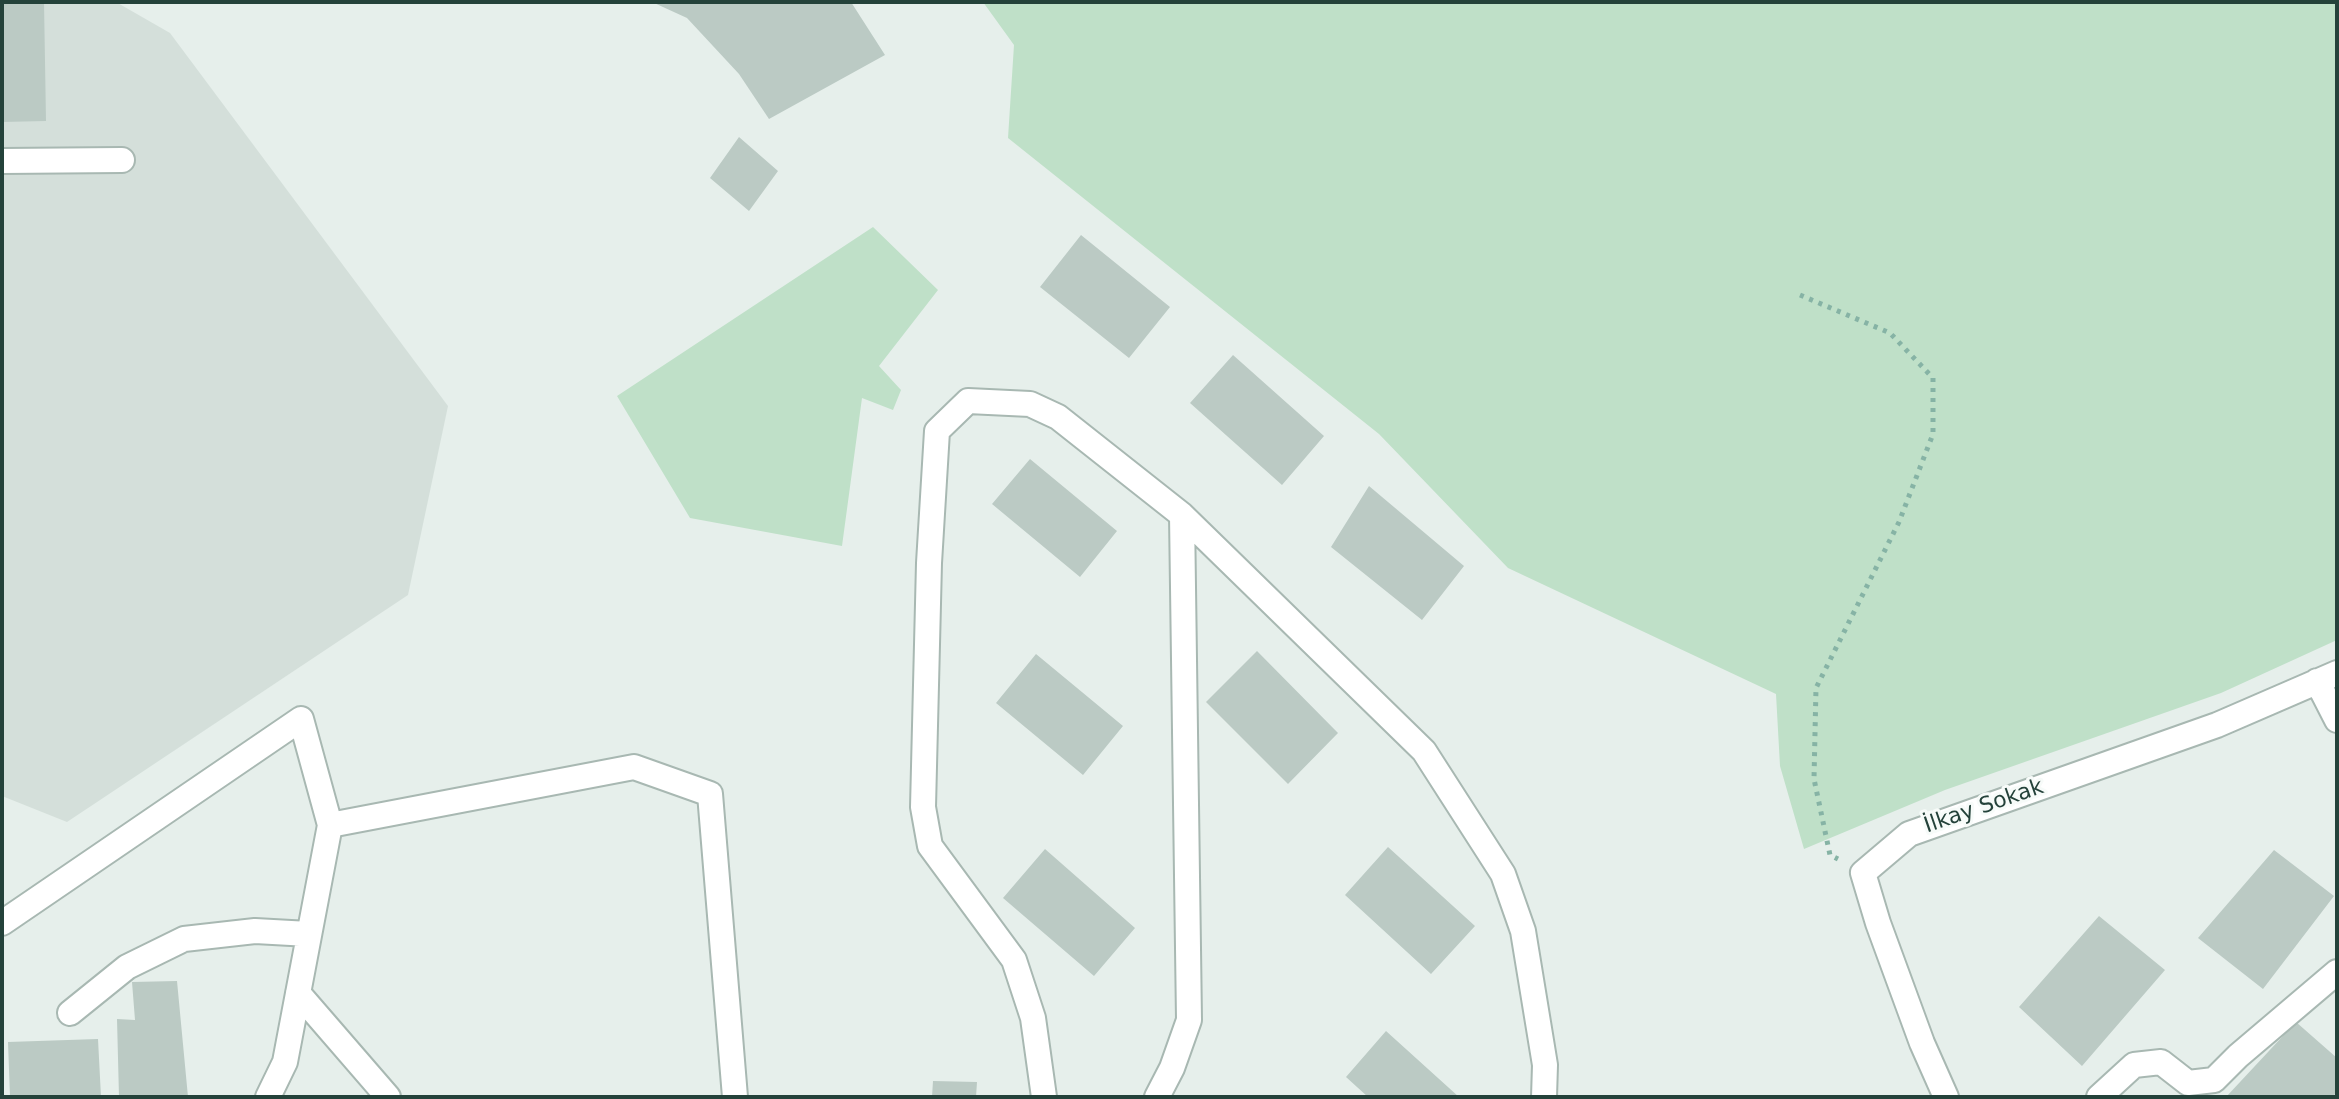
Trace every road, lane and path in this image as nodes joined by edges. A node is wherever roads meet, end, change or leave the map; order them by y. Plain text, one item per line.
1 (122, 160) dead end
2 (2, 161) edge
3 (1800, 295) dead end
4 (1182, 515) junction
5 (2327, 677) edge
6 (2337, 720) edge
7 (330, 825) junction
8 (1863, 873) junction
9 (2, 923) edge
10 (309, 934) junction
11 (2337, 972) edge
12 (298, 993) junction
13 (70, 1013) dead end
14 (268, 1097) edge
15 (388, 1097) edge
16 (735, 1097) edge
17 (1044, 1097) edge
18 (1157, 1097) edge
19 (1544, 1097) edge
20 (1946, 1097) edge
21 (2099, 1097) edge

1 - 2 street
3 - 8 path
4 - 17 street
4 - 18 street
4 - 19 street
5 - 6 street
5 - 8 street, İlkay Sokak
7 - 9 street
7 - 10 street
7 - 16 street
8 - 20 street
10 - 12 street
10 - 13 street
11 - 21 street
12 - 14 street
12 - 15 street

